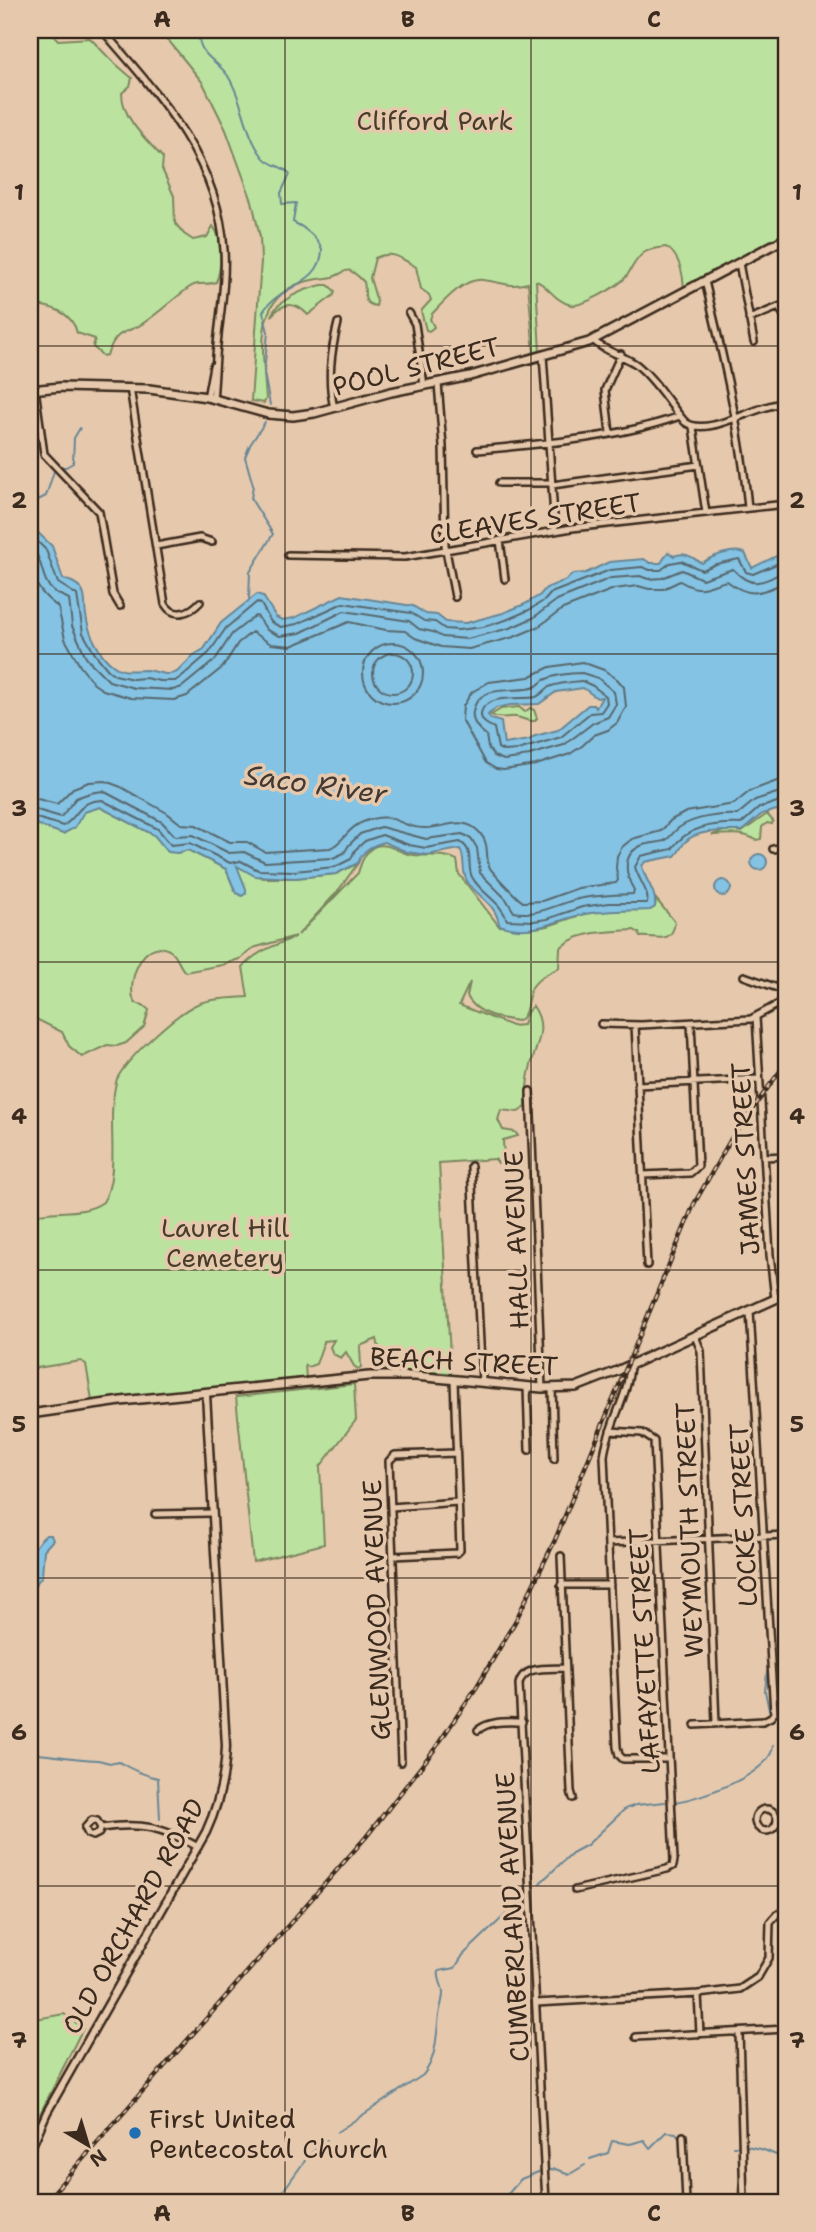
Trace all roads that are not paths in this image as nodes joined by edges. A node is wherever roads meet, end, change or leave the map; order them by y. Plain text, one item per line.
1 (102, 30) edge
2 (786, 238) edge
3 (739, 263) junction
4 (705, 281) junction
5 (786, 303) edge
6 (779, 306) junction
7 (409, 313) dead end
8 (749, 319) junction
9 (786, 319) edge
10 (338, 323) dead end
11 (593, 340) junction
12 (754, 342) dead end
13 (543, 355) junction
14 (621, 355) junction
15 (438, 383) junction
16 (424, 385) junction
17 (130, 388) junction
18 (33, 390) edge
19 (210, 398) junction
20 (786, 403) edge
21 (334, 408) junction
22 (680, 416) junction
23 (736, 417) junction
24 (693, 427) junction
25 (610, 433) junction
26 (550, 443) junction
27 (477, 450) dead end
28 (699, 465) junction
29 (499, 483) dead end
30 (552, 484) junction
31 (786, 504) edge
32 (748, 508) junction
33 (706, 513) junction
34 (555, 531) junction
35 (500, 540) junction
36 (212, 542) dead end
37 (156, 546) junction
38 (446, 550) junction
39 (288, 555) dead end
40 (505, 579) dead end
41 (455, 597) dead end
42 (200, 602) dead end
43 (120, 606) dead end
44 (786, 847) edge
45 (773, 849) dead end
46 (744, 976) dead end
47 (786, 991) edge
48 (786, 1000) edge
49 (757, 1017) junction
50 (691, 1023) junction
51 (601, 1024) dead end
52 (635, 1025) junction
53 (759, 1079) junction
54 (695, 1082) junction
55 (638, 1086) junction
56 (530, 1091) dead end
57 (786, 1156) edge
58 (764, 1157) junction
59 (471, 1166) dead end
60 (643, 1175) junction
61 (647, 1265) dead end
62 (786, 1294) edge
63 (775, 1299) junction
64 (750, 1311) junction
65 (695, 1336) junction
66 (630, 1366) junction
67 (454, 1380) junction
68 (482, 1382) junction
69 (527, 1387) junction
70 (542, 1388) junction
71 (552, 1388) junction
72 (206, 1394) junction
73 (30, 1415) edge
74 (610, 1431) junction
75 (529, 1450) dead end
76 (456, 1453) junction
77 (554, 1460) dead end
78 (458, 1503) junction
79 (391, 1507) junction
80 (212, 1513) junction
81 (155, 1514) dead end
82 (786, 1535) edge
83 (764, 1537) junction
84 (709, 1540) junction
85 (608, 1542) junction
86 (658, 1542) junction
87 (393, 1556) junction
88 (561, 1556) dead end
89 (561, 1585) junction
90 (610, 1585) junction
91 (565, 1668) junction
92 (522, 1722) junction
93 (716, 1723) junction
94 (695, 1725) dead end
95 (478, 1730) dead end
96 (668, 1759) junction
97 (401, 1762) dead end
98 (573, 1798) dead end
99 (786, 1818) edge
100 (777, 1819) junction
101 (101, 1828) dead end
102 (198, 1847) junction
103 (575, 1891) dead end
104 (786, 1912) edge
105 (698, 1994) junction
106 (536, 2003) junction
107 (786, 2029) edge
108 (738, 2032) junction
109 (701, 2034) junction
110 (636, 2036) dead end
111 (683, 2136) dead end
112 (30, 2150) edge
113 (546, 2202) edge
114 (685, 2202) edge
115 (744, 2202) edge

1 - 19 street
2 - 3 main road, POOL STREET
3 - 4 main road, POOL STREET
3 - 8 street
4 - 11 main road, POOL STREET
4 - 23 street
5 - 6 street
6 - 8 street
6 - 9 street
7 - 16 street
8 - 12 street
10 - 21 street
11 - 13 main road, POOL STREET
11 - 14 street
13 - 15 main road, POOL STREET
13 - 26 street
14 - 22 street
14 - 25 street
15 - 16 main road, POOL STREET
15 - 38 street
16 - 21 main road, POOL STREET
17 - 18 main road, POOL STREET
17 - 19 main road, POOL STREET
17 - 37 street
18 - 43 street
19 - 21 main road, POOL STREET
20 - 23 street
22 - 24 street
22 - 25 street
23 - 24 street
23 - 32 street
24 - 28 street
25 - 26 street
26 - 27 street
26 - 30 street
28 - 30 street
28 - 33 street
29 - 30 street
30 - 34 street
31 - 32 street, CLEAVES STREET
32 - 33 street, CLEAVES STREET
33 - 34 street, CLEAVES STREET
34 - 35 street, CLEAVES STREET
35 - 38 street, CLEAVES STREET
35 - 40 street
36 - 37 street
37 - 42 street
38 - 39 street, CLEAVES STREET
38 - 41 street
44 - 45 street
46 - 47 street
48 - 49 street
49 - 50 street
49 - 53 street, JAMES STREET
50 - 52 street
50 - 54 street
51 - 52 street
52 - 55 street
53 - 54 street
53 - 58 street, JAMES STREET
54 - 55 street
54 - 60 street
55 - 60 street
56 - 70 street, HALL AVENUE
57 - 58 street
58 - 63 street, JAMES STREET
59 - 68 street
60 - 61 street
62 - 63 main road, BEACH STREET
63 - 64 main road, BEACH STREET
64 - 65 main road, BEACH STREET
64 - 83 street, LOCKE STREET
65 - 66 main road, BEACH STREET
65 - 84 street, WEYMOUTH STREET
66 - 71 main road, BEACH STREET
66 - 74 street
67 - 68 main road, BEACH STREET
67 - 72 main road, BEACH STREET
67 - 76 street
68 - 69 main road, BEACH STREET
69 - 70 main road, BEACH STREET
69 - 75 street
70 - 71 main road, BEACH STREET
71 - 77 street
72 - 73 main road, BEACH STREET
72 - 80 street, OLD ORCHARD ROAD
74 - 85 street
74 - 86 street, LAFAYETTE STREET
76 - 78 street
76 - 79 street, GLENWOOD AVENUE
78 - 79 street
78 - 87 street
79 - 87 street, GLENWOOD AVENUE
80 - 81 street
80 - 102 street, OLD ORCHARD ROAD
82 - 83 street
83 - 84 street
83 - 93 street, LOCKE STREET
84 - 86 street
84 - 93 street, WEYMOUTH STREET
85 - 86 street
85 - 90 street
86 - 96 street, LAFAYETTE STREET
87 - 97 street, GLENWOOD AVENUE
88 - 89 street
89 - 90 street
89 - 91 street
90 - 96 street
91 - 92 street, CUMBERLAND AVENUE
91 - 98 street
92 - 95 street
92 - 106 street, CUMBERLAND AVENUE
93 - 94 street
96 - 103 street, LAFAYETTE STREET
99 - 100 street
100 - 100 street
101 - 102 street
102 - 112 street, OLD ORCHARD ROAD
104 - 105 street
105 - 106 street
105 - 109 street
106 - 113 street, CUMBERLAND AVENUE
107 - 108 street
108 - 109 street
108 - 115 street
109 - 110 street
111 - 114 street

